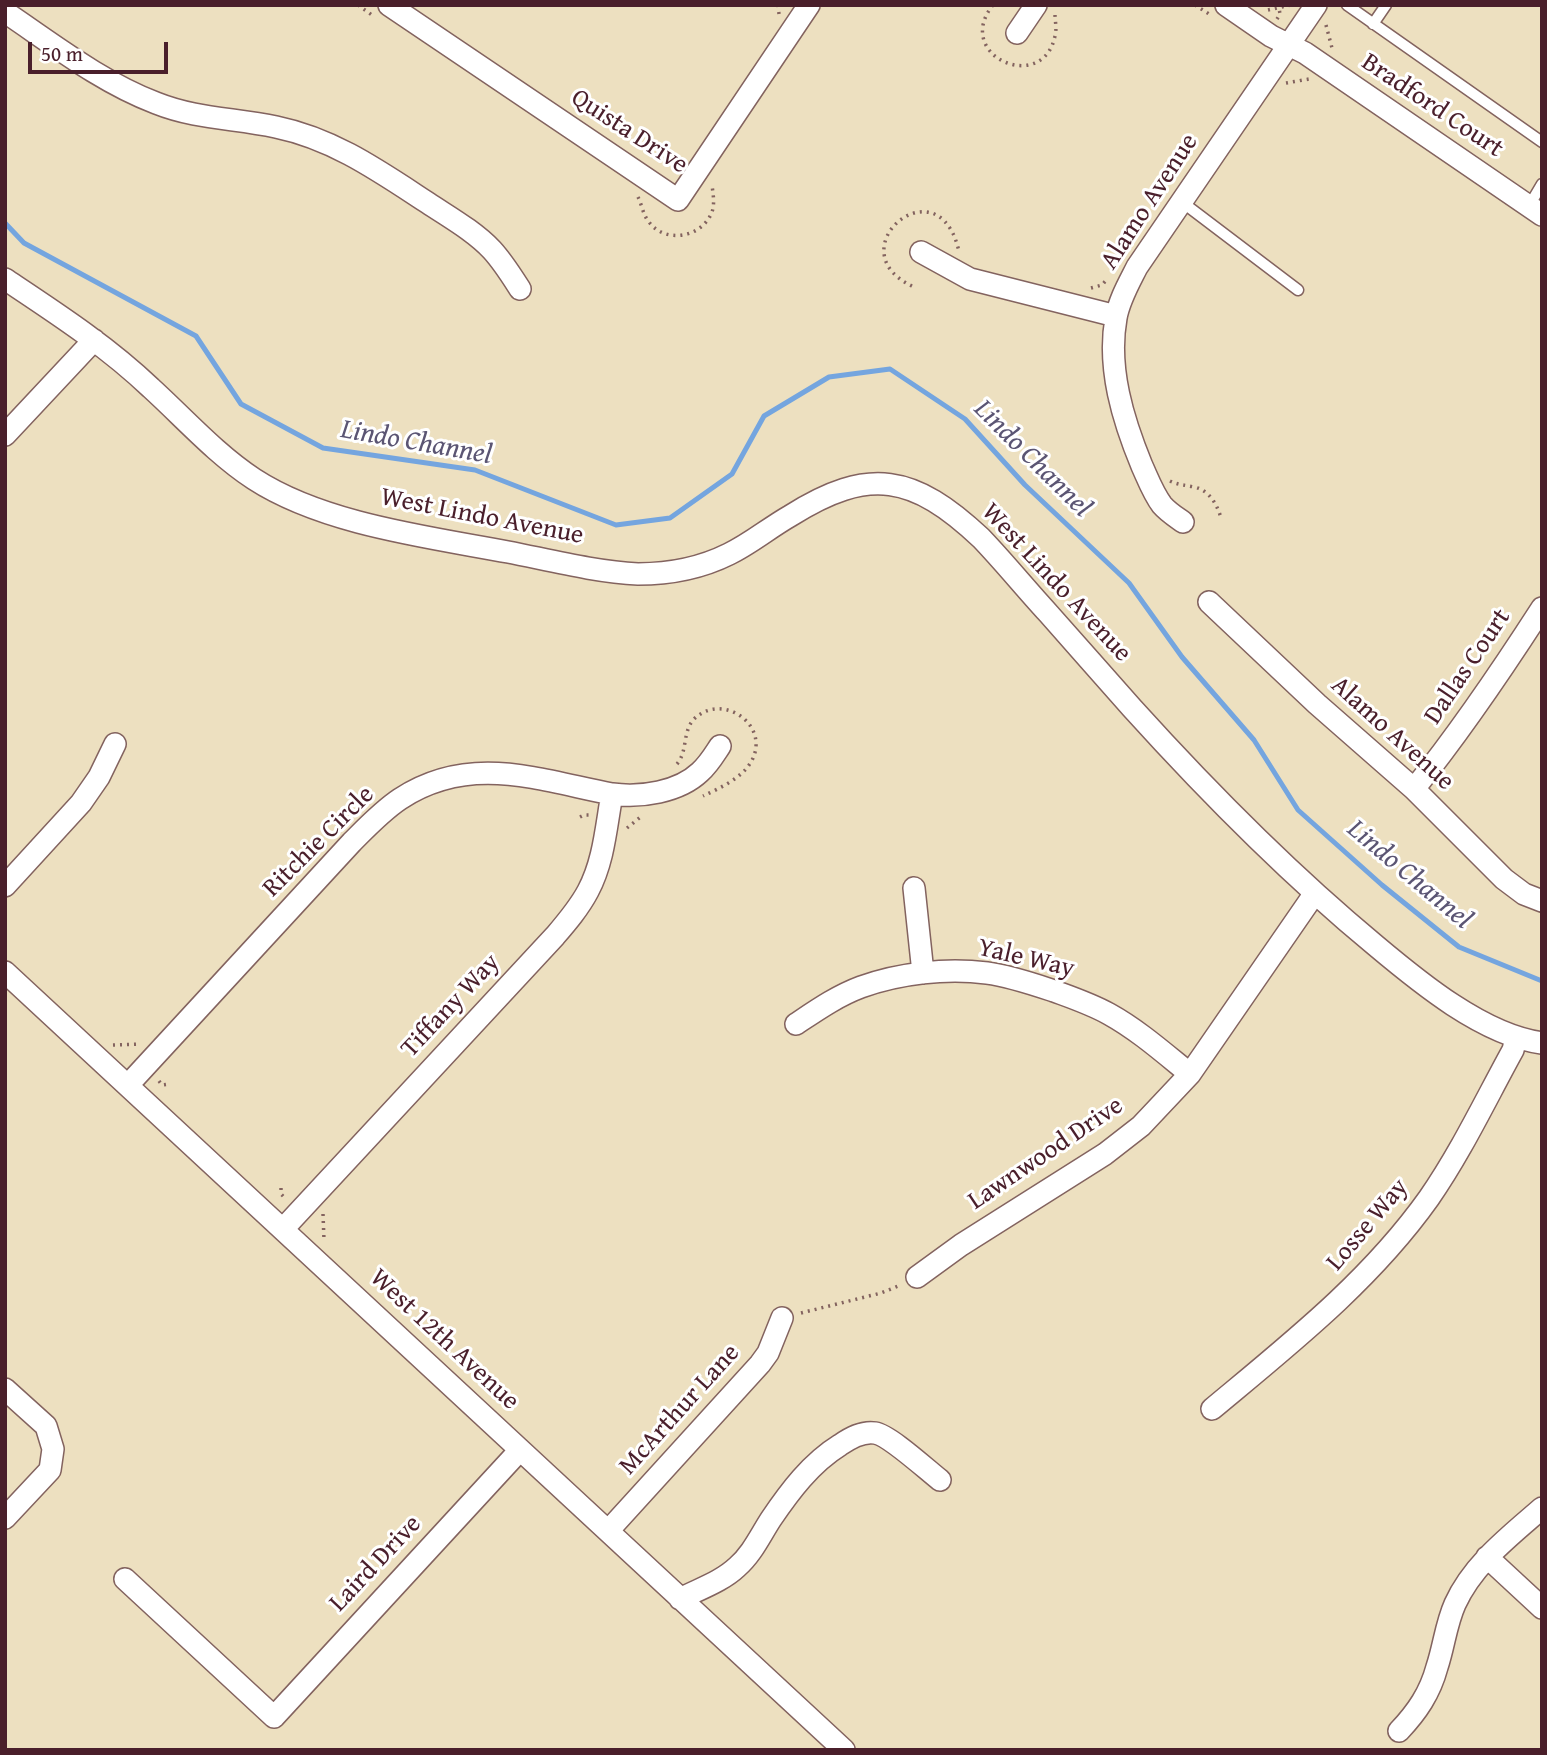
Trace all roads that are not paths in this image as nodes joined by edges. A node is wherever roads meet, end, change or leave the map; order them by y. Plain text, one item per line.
1 (808, 5) edge
2 (1036, 5) edge
3 (1347, 5) edge
4 (1386, 5) edge
5 (383, 11) edge
6 (5, 12) edge
7 (1220, 12) edge
8 (1321, 14) edge
9 (1373, 24) junction
10 (1017, 33) dead end
11 (1289, 45) junction
12 (1542, 142) edge
13 (1542, 184) edge
14 (1182, 202) junction
15 (1535, 211) edge
16 (920, 252) dead end
17 (5, 279) edge
18 (520, 289) dead end
19 (1298, 290) dead end
20 (1116, 316) junction
21 (94, 340) junction
22 (5, 435) edge
23 (1183, 522) dead end
24 (1209, 602) dead end
25 (1542, 608) edge
26 (115, 744) dead end
27 (720, 746) dead end
28 (1414, 789) junction
29 (612, 794) junction
30 (5, 886) edge
31 (914, 888) dead end
32 (1315, 893) junction
33 (1542, 901) edge
34 (5, 972) edge
35 (923, 973) junction
36 (796, 1024) dead end
37 (1516, 1038) junction
38 (1542, 1043) edge
39 (1190, 1074) junction
40 (128, 1085) junction
41 (283, 1229) junction
42 (917, 1277) road end
43 (782, 1318) road end
44 (5, 1389) edge
45 (1212, 1409) dead end
46 (520, 1450) junction
47 (940, 1480) dead end
48 (1542, 1508) edge
49 (5, 1518) edge
50 (608, 1531) junction
51 (1487, 1557) junction
52 (125, 1579) dead end
53 (680, 1599) junction
54 (1542, 1608) edge
55 (1399, 1731) dead end
56 (844, 1750) edge

1 - 5 street, Quista Drive
2 - 10 street
3 - 9 lane
4 - 9 lane
6 - 18 street
7 - 11 street, Bradford Court
8 - 11 street, Alamo Avenue
9 - 12 lane
11 - 14 street, Alamo Avenue
11 - 15 street, Bradford Court
13 - 15 lane
14 - 19 lane
14 - 20 street, Alamo Avenue
16 - 20 street
17 - 21 street, West Lindo Avenue
20 - 23 street, Alamo Avenue
21 - 22 street
21 - 32 street, West Lindo Avenue
24 - 28 street, Alamo Avenue
25 - 28 street, Dallas Court
26 - 30 street
27 - 29 street, Ritchie Circle
28 - 33 street, Alamo Avenue
29 - 40 street, Ritchie Circle
29 - 41 street, Tiffany Way
31 - 35 street
32 - 37 street, West Lindo Avenue
32 - 39 street, Lawnwood Drive
34 - 40 street, West 12th Avenue
35 - 36 street, Yale Way
35 - 39 street, Yale Way
37 - 38 street, West Lindo Avenue
37 - 45 street, Losse Way
39 - 42 street, Lawnwood Drive
40 - 41 street, West 12th Avenue
41 - 46 street, West 12th Avenue
43 - 50 street, McArthur Lane
44 - 49 street
46 - 50 street, West 12th Avenue
46 - 52 street, Laird Drive
47 - 53 street
48 - 51 street
50 - 53 street, West 12th Avenue
51 - 54 street
51 - 55 street
53 - 56 street, West 12th Avenue

